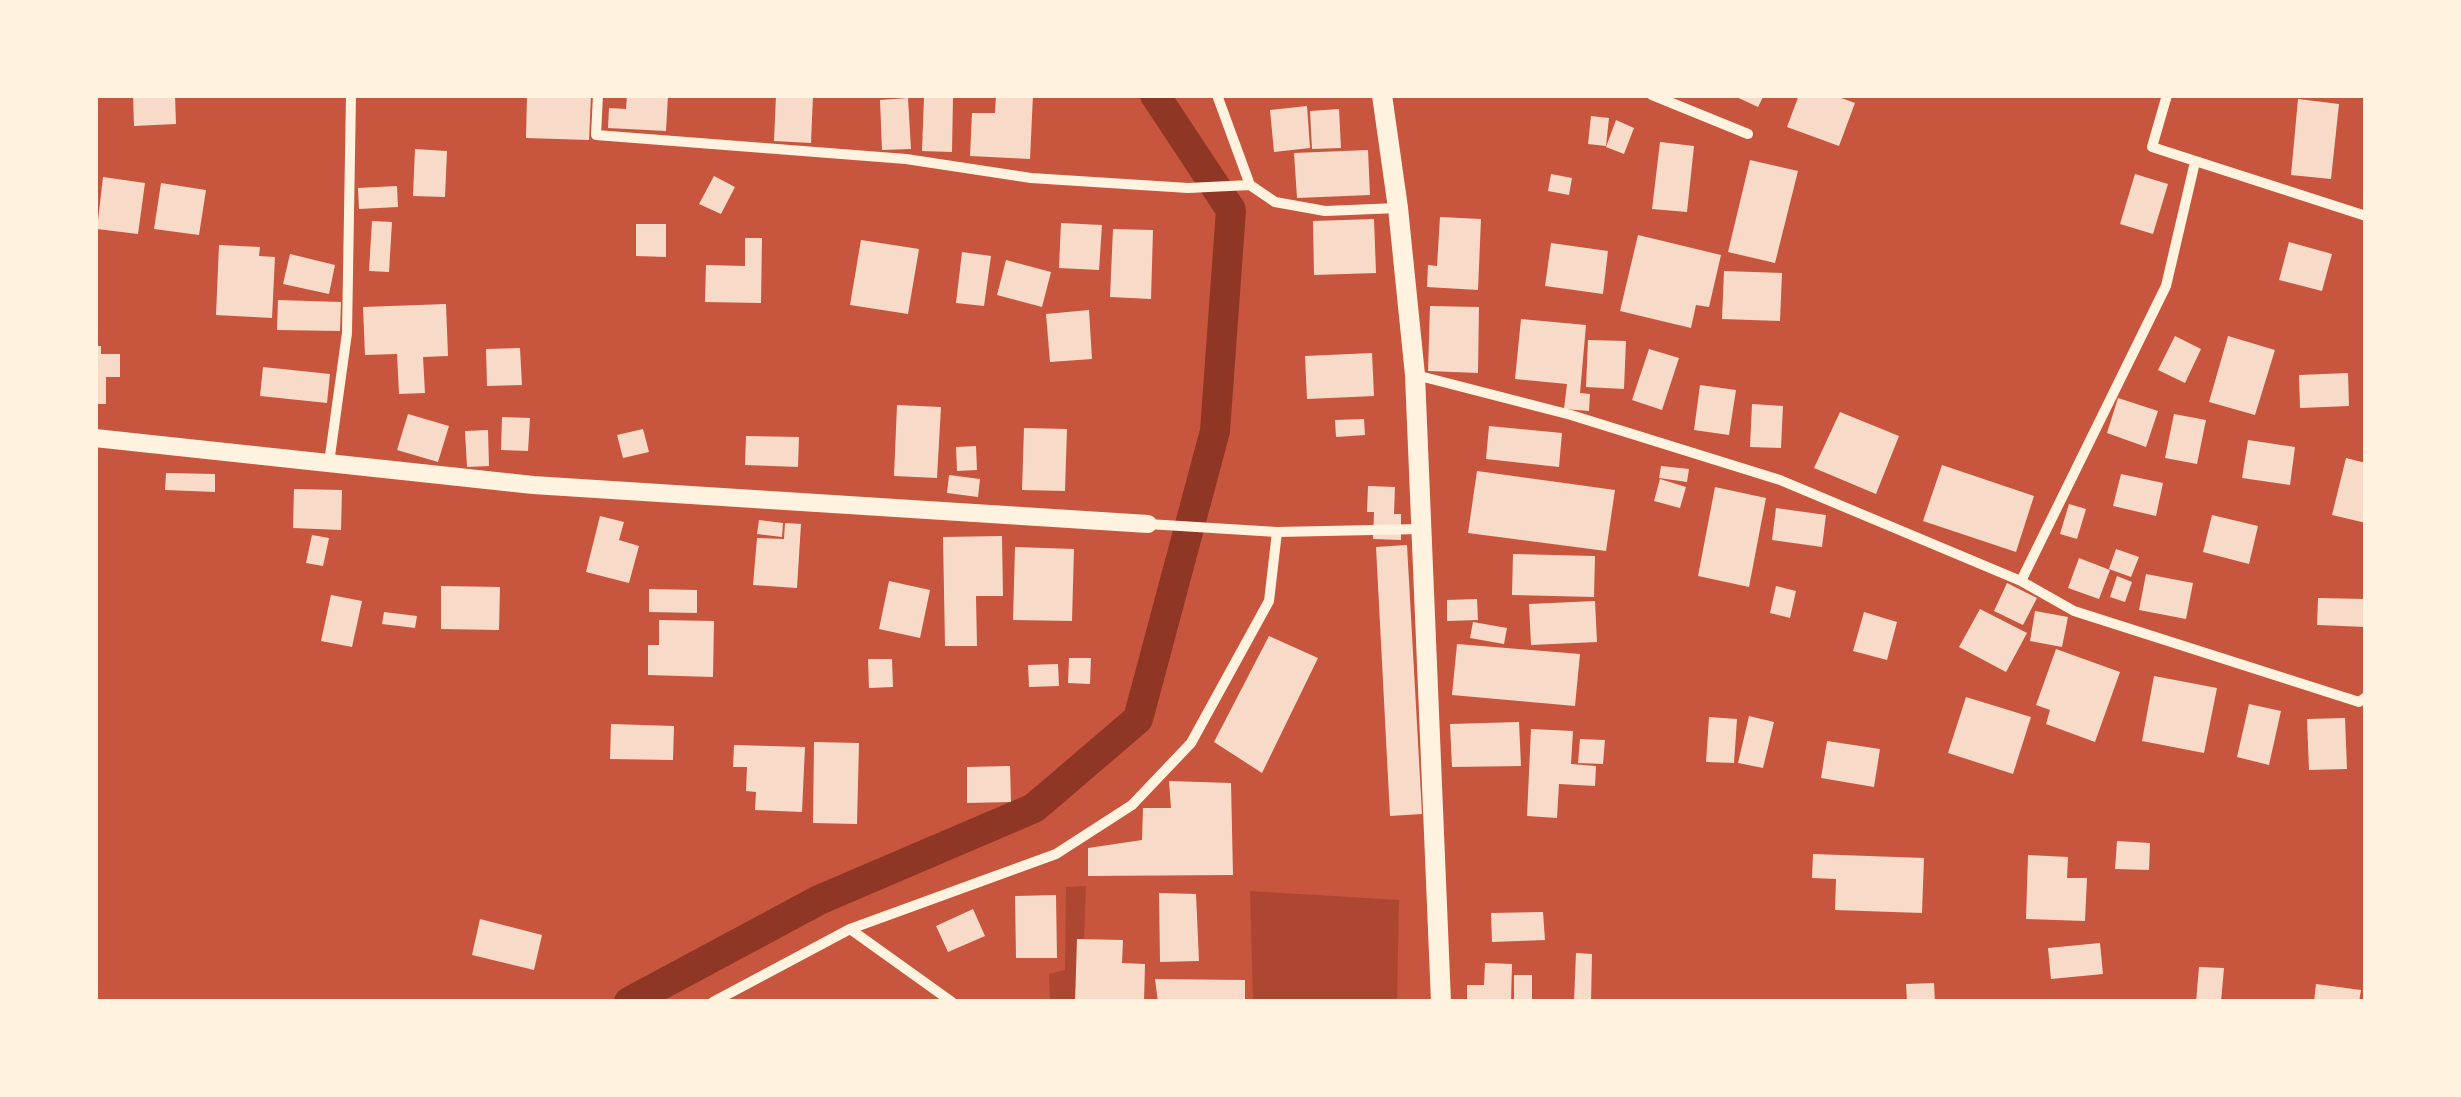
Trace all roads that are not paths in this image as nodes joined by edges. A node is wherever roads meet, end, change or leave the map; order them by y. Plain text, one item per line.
1 (351, 95) edge
2 (598, 95) edge
3 (1216, 95) edge
4 (1382, 95) edge
5 (1652, 95) edge
6 (2167, 95) edge
7 (1748, 134) dead end
8 (2195, 162) junction
9 (1250, 184) junction
10 (1398, 208) junction
11 (2366, 216) edge
12 (1415, 375) junction
13 (95, 438) edge
14 (329, 463) junction
15 (1148, 524) joint
16 (1421, 529) junction
17 (1278, 532) junction
18 (2021, 581) junction
19 (2366, 697) edge
20 (850, 929) junction
21 (713, 1002) edge
22 (952, 1002) edge
23 (1441, 1002) edge

1 - 14 street
2 - 9 street
3 - 9 street
4 - 10 main road
5 - 7 street
6 - 8 street
8 - 11 street
8 - 18 street
9 - 10 street
10 - 12 main road
12 - 16 main road
12 - 18 street
13 - 14 street
14 - 15 street
15 - 17 street
16 - 17 street
16 - 23 main road
17 - 20 street
18 - 19 street
20 - 21 street
20 - 22 street

